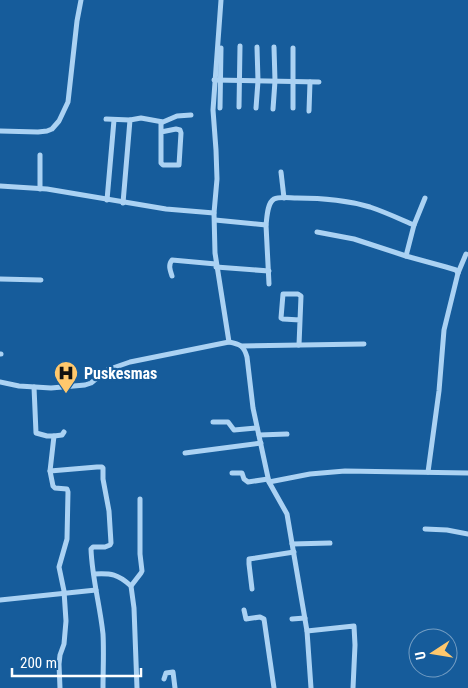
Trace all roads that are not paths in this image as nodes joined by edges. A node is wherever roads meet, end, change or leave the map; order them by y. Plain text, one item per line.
1 (81, 0) edge
2 (221, 0) edge
3 (240, 46) dead end
4 (257, 47) dead end
5 (274, 47) dead end
6 (221, 48) dead end
7 (293, 48) dead end
8 (214, 80) junction
9 (221, 80) junction
10 (240, 80) junction
11 (258, 81) junction
12 (275, 81) junction
13 (293, 81) junction
14 (310, 82) junction
15 (319, 82) dead end
16 (238, 107) dead end
17 (220, 108) dead end
18 (256, 108) dead end
19 (293, 108) dead end
20 (273, 109) dead end
21 (309, 111) dead end
22 (191, 115) dead end
23 (106, 119) dead end
24 (114, 120) junction
25 (130, 120) junction
26 (161, 122) junction
27 (0, 131) edge
28 (161, 132) junction
29 (40, 155) dead end
30 (281, 172) dead end
31 (0, 186) edge
32 (40, 189) junction
33 (284, 198) junction
34 (424, 198) dead end
35 (107, 200) junction
36 (123, 203) junction
37 (214, 213) junction
38 (215, 220) junction
39 (266, 225) junction
40 (414, 226) junction
41 (317, 232) dead end
42 (466, 254) dead end
43 (406, 256) junction
44 (216, 266) junction
45 (269, 271) junction
46 (458, 273) junction
47 (172, 276) dead end
48 (0, 279) edge
49 (41, 280) dead end
50 (269, 284) dead end
51 (300, 320) junction
52 (229, 342) junction
53 (364, 344) dead end
54 (299, 345) junction
55 (241, 346) junction
56 (0, 382) edge
57 (34, 387) junction
58 (213, 422) dead end
59 (258, 428) junction
60 (64, 432) dead end
61 (287, 434) dead end
62 (259, 435) junction
63 (54, 436) junction
64 (261, 443) junction
65 (185, 453) dead end
66 (50, 470) junction
67 (428, 472) junction
68 (232, 473) dead end
69 (468, 474) edge
70 (268, 480) junction
71 (140, 499) dead end
72 (425, 529) dead end
73 (468, 534) edge
74 (330, 543) dead end
75 (292, 544) junction
76 (294, 552) junction
77 (94, 574) junction
78 (131, 586) junction
79 (252, 589) dead end
80 (96, 590) junction
81 (64, 594) junction
82 (0, 600) edge
83 (244, 610) dead end
84 (306, 618) junction
85 (292, 619) dead end
86 (308, 630) junction
87 (164, 679) dead end
88 (60, 688) edge
89 (103, 688) edge
90 (138, 688) edge
91 (175, 688) edge
92 (274, 688) edge
93 (311, 688) edge
94 (353, 688) edge

1 - 27 street
2 - 8 street
3 - 10 street
4 - 11 street
5 - 12 street
6 - 9 street
7 - 13 street
8 - 9 street
8 - 37 street
9 - 10 street
9 - 17 street
10 - 11 street
10 - 16 street
11 - 12 street
11 - 18 street
12 - 13 street
12 - 20 street
13 - 14 street
13 - 19 street
14 - 15 street
14 - 21 street
22 - 26 street
23 - 24 street
24 - 25 street
24 - 35 street
25 - 26 street
25 - 36 street
26 - 28 street
28 - 28 street
29 - 32 street
30 - 33 street
31 - 32 street
32 - 35 street
33 - 39 street
33 - 40 street
34 - 40 street
35 - 36 street
36 - 37 street
37 - 38 street
38 - 39 street
38 - 44 street
39 - 45 street
40 - 43 street
41 - 43 street
42 - 46 street
43 - 46 street
44 - 45 street
44 - 47 street
44 - 52 street
45 - 50 street
46 - 67 street
48 - 49 street
51 - 51 street
51 - 54 street
52 - 55 street
52 - 57 street
53 - 54 street
54 - 55 street
55 - 59 street
56 - 57 street
57 - 63 street
58 - 59 street
59 - 62 street
60 - 63 street
61 - 62 street
62 - 64 street
63 - 66 street
64 - 65 street
64 - 70 street
66 - 77 street
66 - 81 street
67 - 69 street
67 - 70 street
68 - 70 street
70 - 75 street
71 - 78 street
72 - 73 street
74 - 75 street
75 - 76 street
76 - 79 street
76 - 84 street
77 - 78 street
77 - 80 street
78 - 90 street
80 - 81 street
80 - 89 street
81 - 82 street
81 - 88 street
83 - 92 street
84 - 85 street
84 - 86 street
86 - 93 street
86 - 94 street
87 - 91 street

